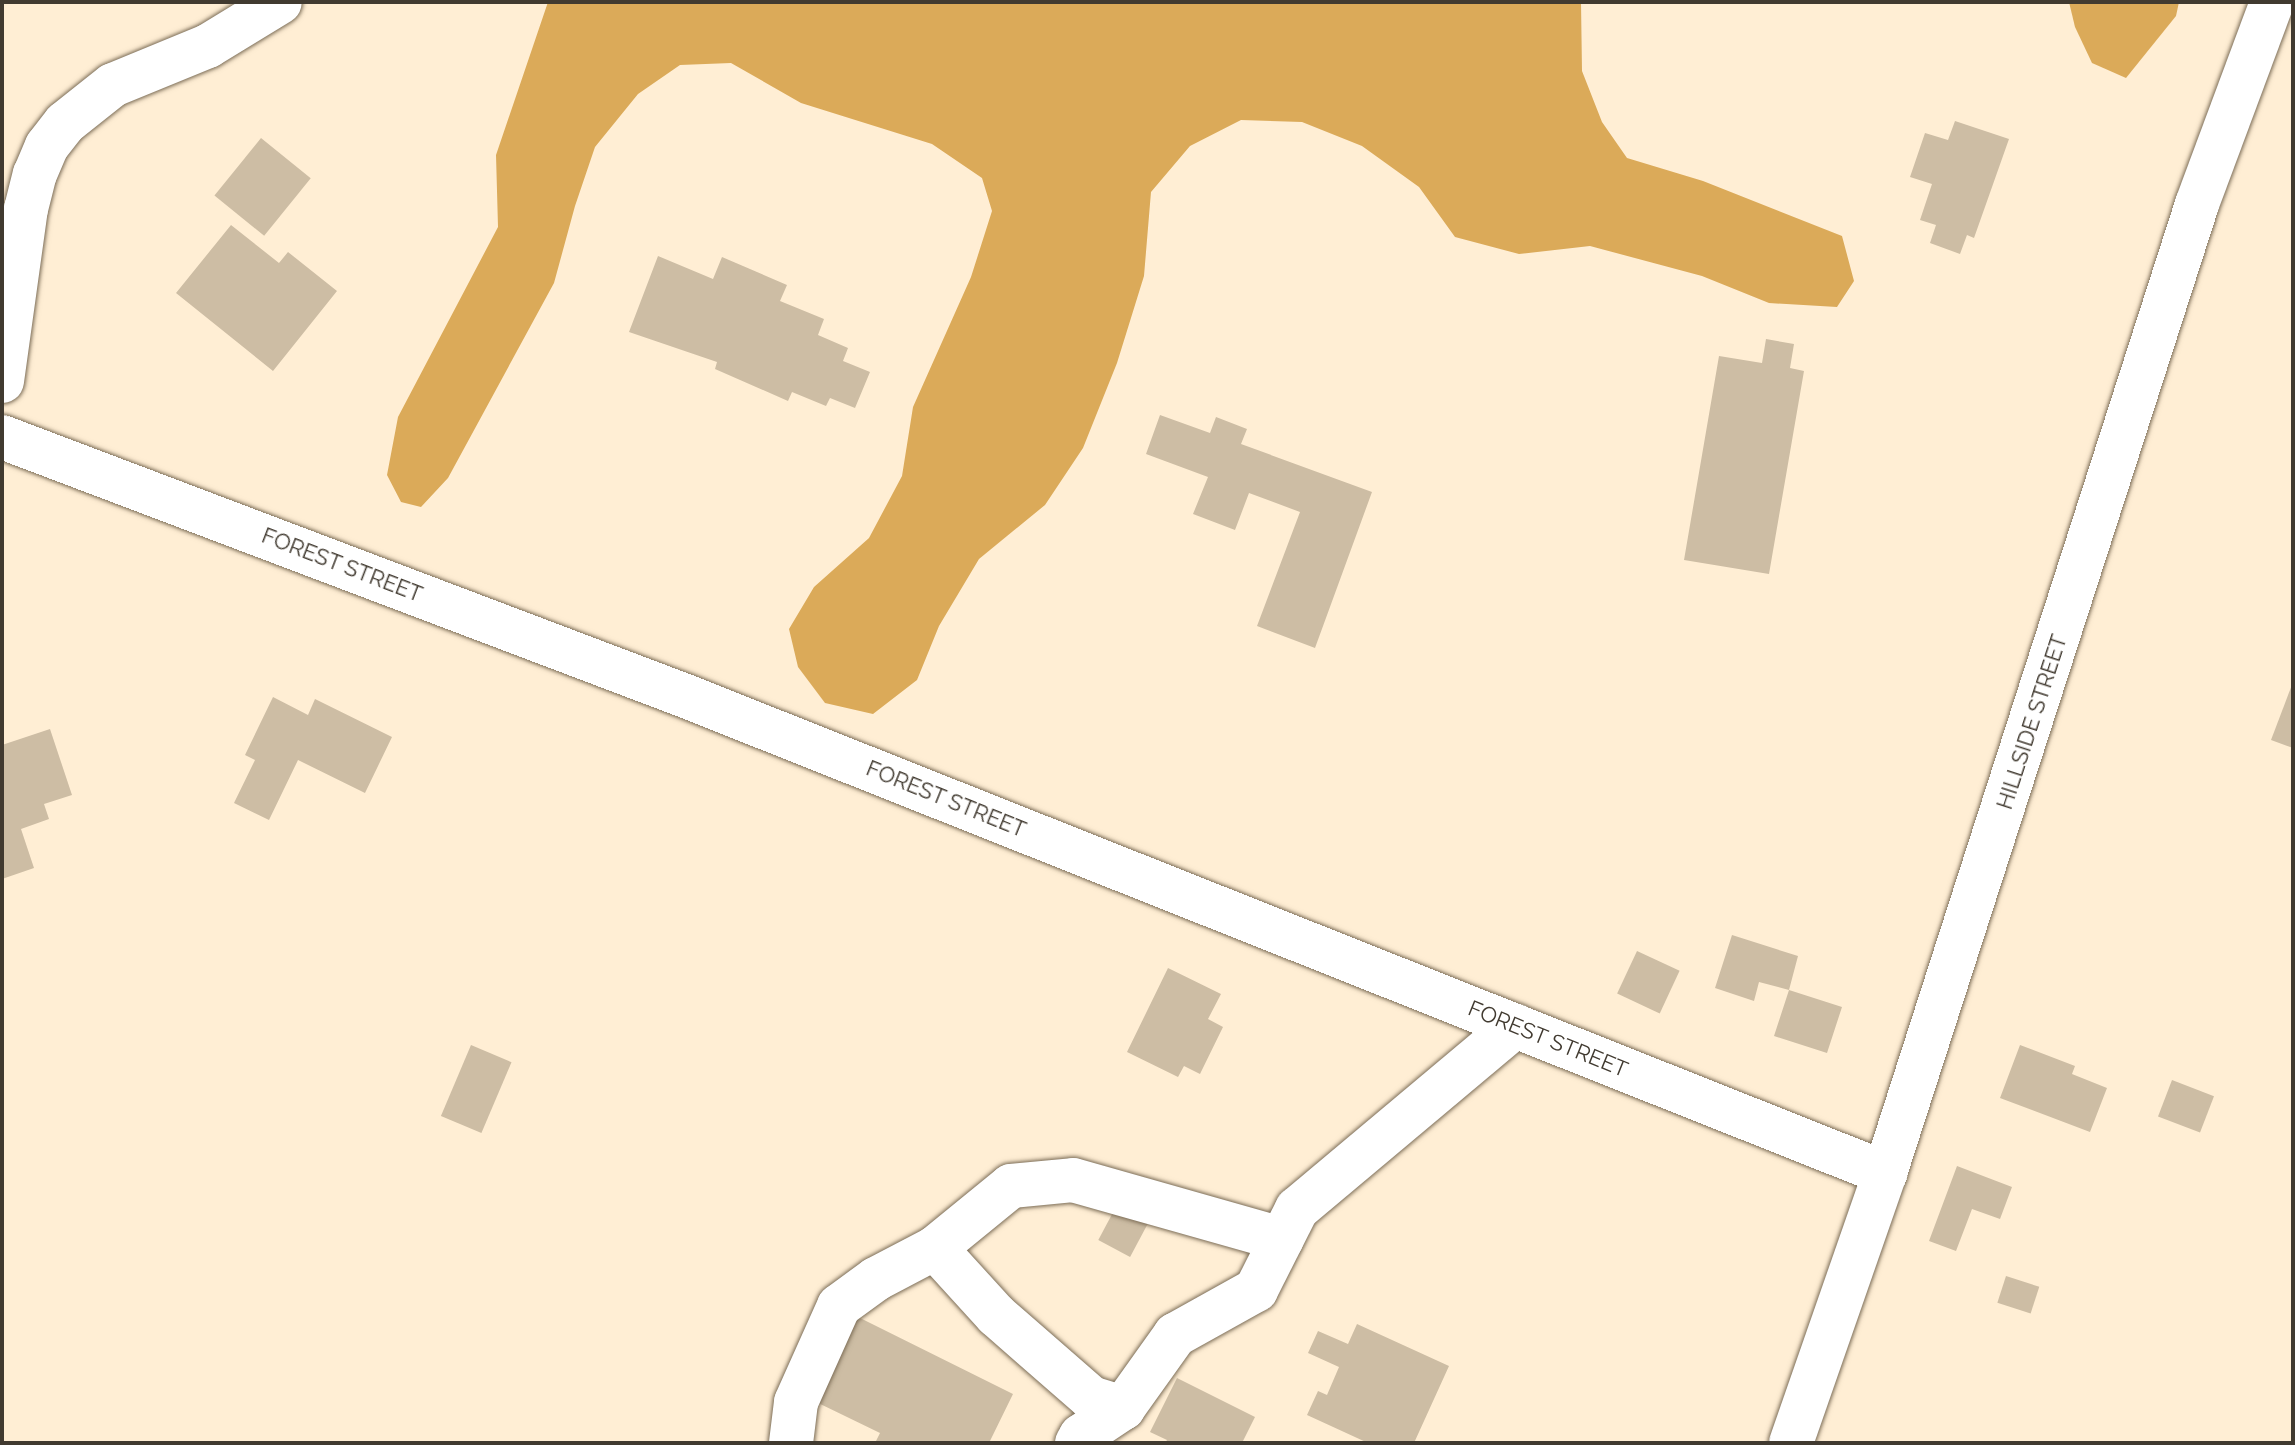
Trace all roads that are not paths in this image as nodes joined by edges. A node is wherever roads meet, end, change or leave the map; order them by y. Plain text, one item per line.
1 (280, 2) edge
2 (2272, 2) edge
3 (2, 381) edge
4 (2, 437) edge
5 (1515, 1026) junction
6 (1885, 1173) junction
7 (1282, 1239) junction
8 (935, 1248) junction
9 (1123, 1408) junction
10 (791, 1443) edge
11 (1077, 1443) edge
12 (1791, 1443) edge

1 - 3 street
2 - 6 street, HILLSIDE STREET
4 - 5 street, FOREST STREET
5 - 6 street, FOREST STREET
5 - 7 street
6 - 12 street, HILLSIDE STREET
7 - 8 street
7 - 9 street
8 - 9 street
8 - 10 street
9 - 11 street

